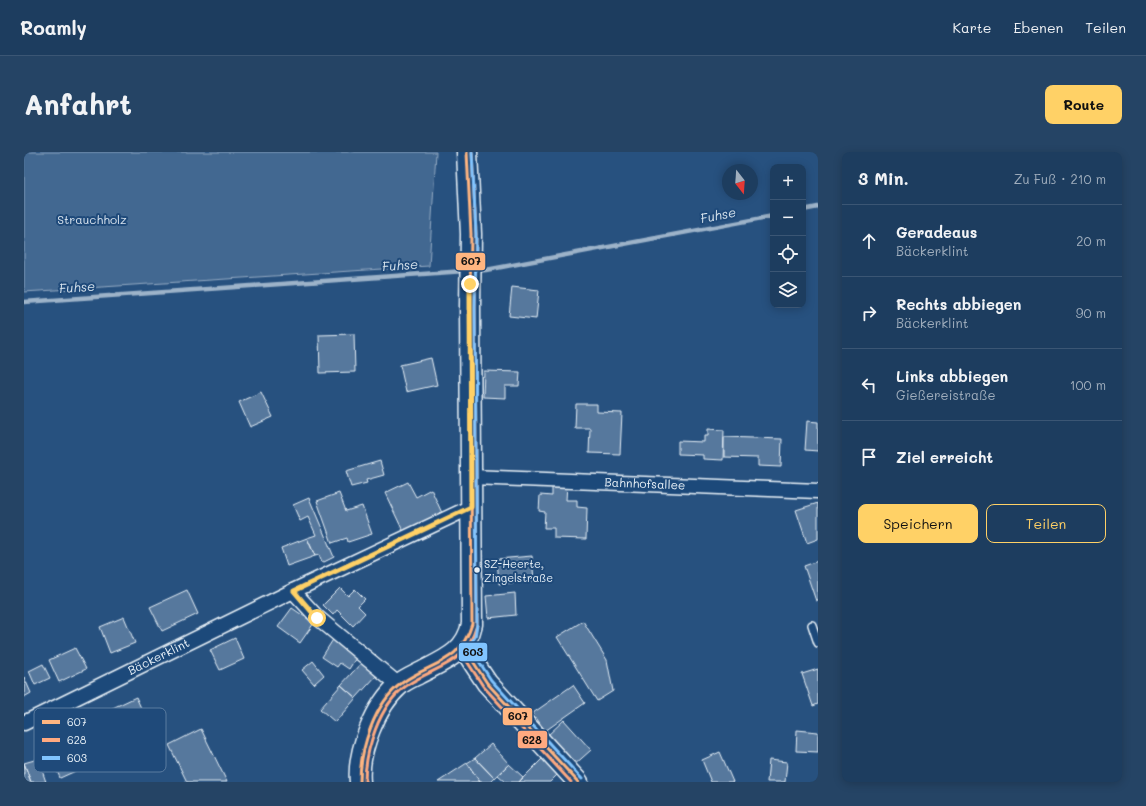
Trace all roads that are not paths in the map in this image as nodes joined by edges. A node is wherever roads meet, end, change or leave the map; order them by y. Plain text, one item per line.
1 (467, 152) edge
2 (471, 477) junction
3 (818, 491) edge
4 (471, 507) junction
5 (294, 591) junction
6 (812, 625) dead end
7 (818, 643) edge
8 (463, 646) junction
9 (399, 685) junction
10 (55, 708) edge
11 (34, 718) edge
12 (24, 723) edge
13 (360, 782) edge
14 (578, 782) edge

1 - 2 main road
2 - 3 street, Bahnhofsallee
2 - 4 main road
4 - 5 street, Bäckerklint
4 - 8 main road
5 - 9 street
5 - 10 street, Bäckerklint
6 - 7 lane
8 - 9 main road
8 - 14 main road
9 - 13 main road
11 - 12 street, Bäckerklint

